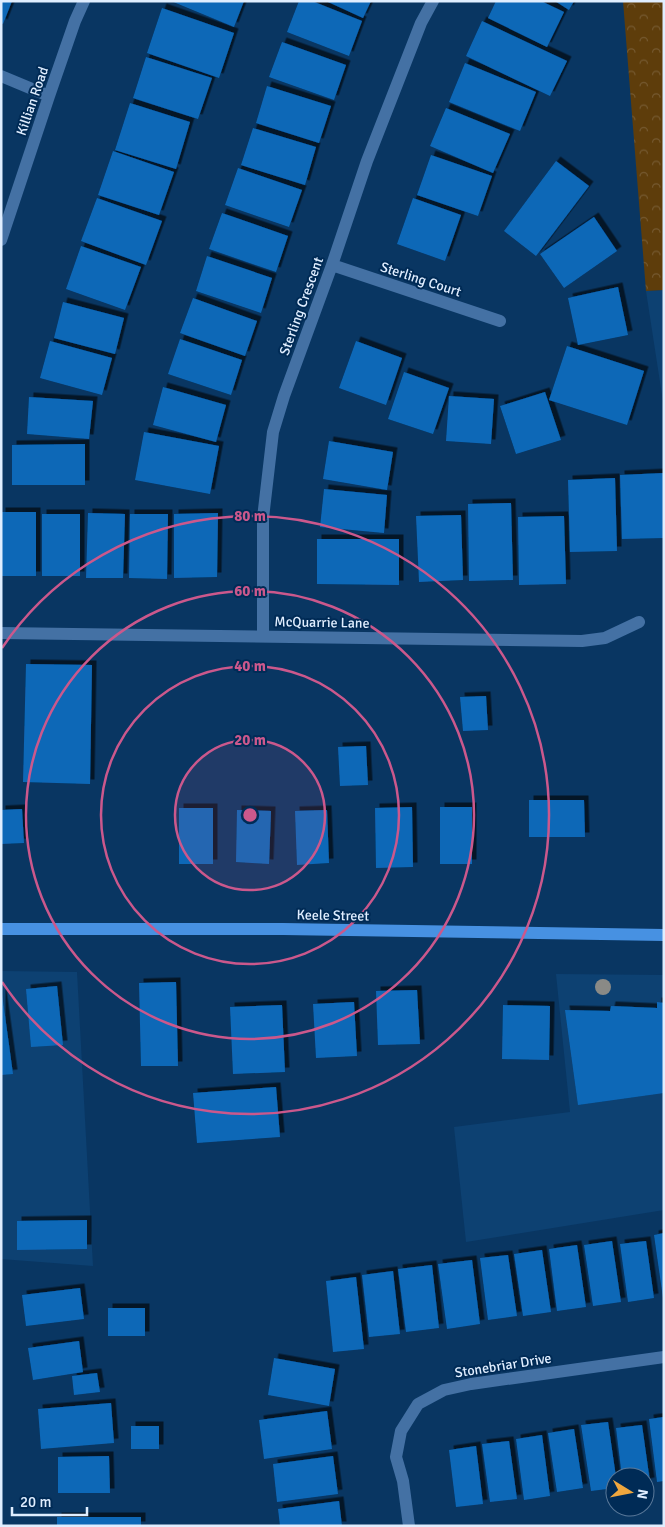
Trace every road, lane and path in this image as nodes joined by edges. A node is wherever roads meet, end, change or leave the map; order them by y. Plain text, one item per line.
1 (84, 1) edge
2 (433, 1) edge
3 (1, 76) edge
4 (49, 96) junction
5 (1, 240) edge
6 (332, 265) junction
7 (500, 321) dead end
8 (639, 622) dead end
9 (1, 633) edge
10 (263, 636) junction
11 (1, 929) edge
12 (664, 936) edge
13 (664, 1357) edge
14 (409, 1526) edge

1 - 4 street, Killian Road
2 - 6 street, Sterling Crescent
3 - 4 street
4 - 5 street, Killian Road
6 - 7 street, Sterling Court
6 - 10 street, Sterling Crescent
8 - 10 street, McQuarrie Lane
9 - 10 street, McQuarrie Lane
11 - 12 main road, Keele Street
13 - 14 street, Stonebriar Drive

